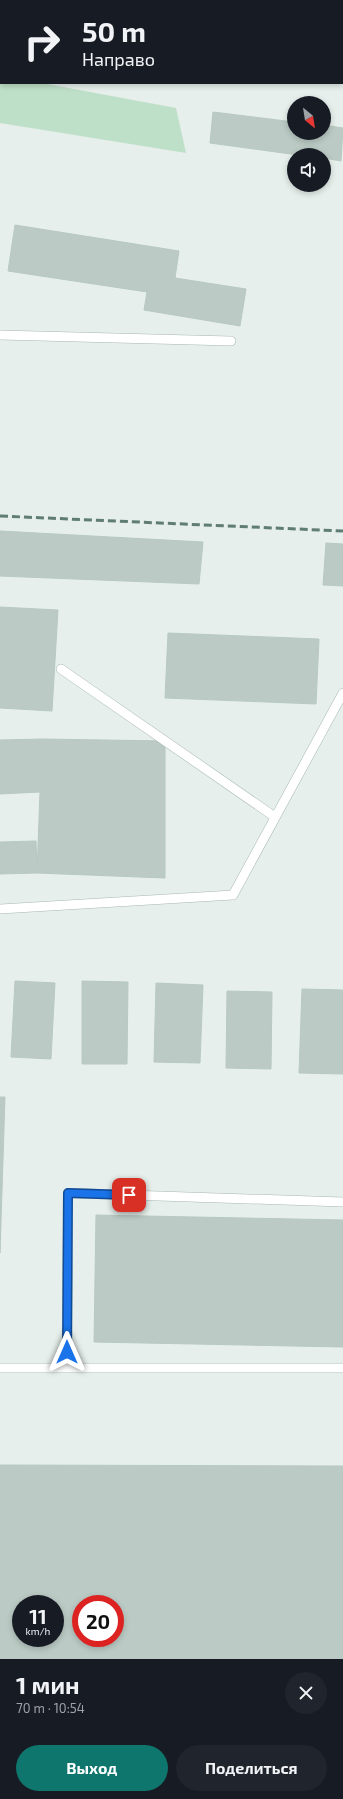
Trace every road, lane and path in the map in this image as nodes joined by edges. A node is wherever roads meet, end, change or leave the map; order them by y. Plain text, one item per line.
1 (0, 335) edge
2 (231, 341) dead end
3 (61, 669) dead end
4 (343, 693) edge
5 (275, 817) junction
6 (0, 909) edge
7 (343, 1202) edge
8 (0, 1368) edge
9 (67, 1368) junction
10 (343, 1368) edge

1 - 2 lane
3 - 5 lane
4 - 5 lane
5 - 6 lane
7 - 9 lane
8 - 9 lane
9 - 10 lane

